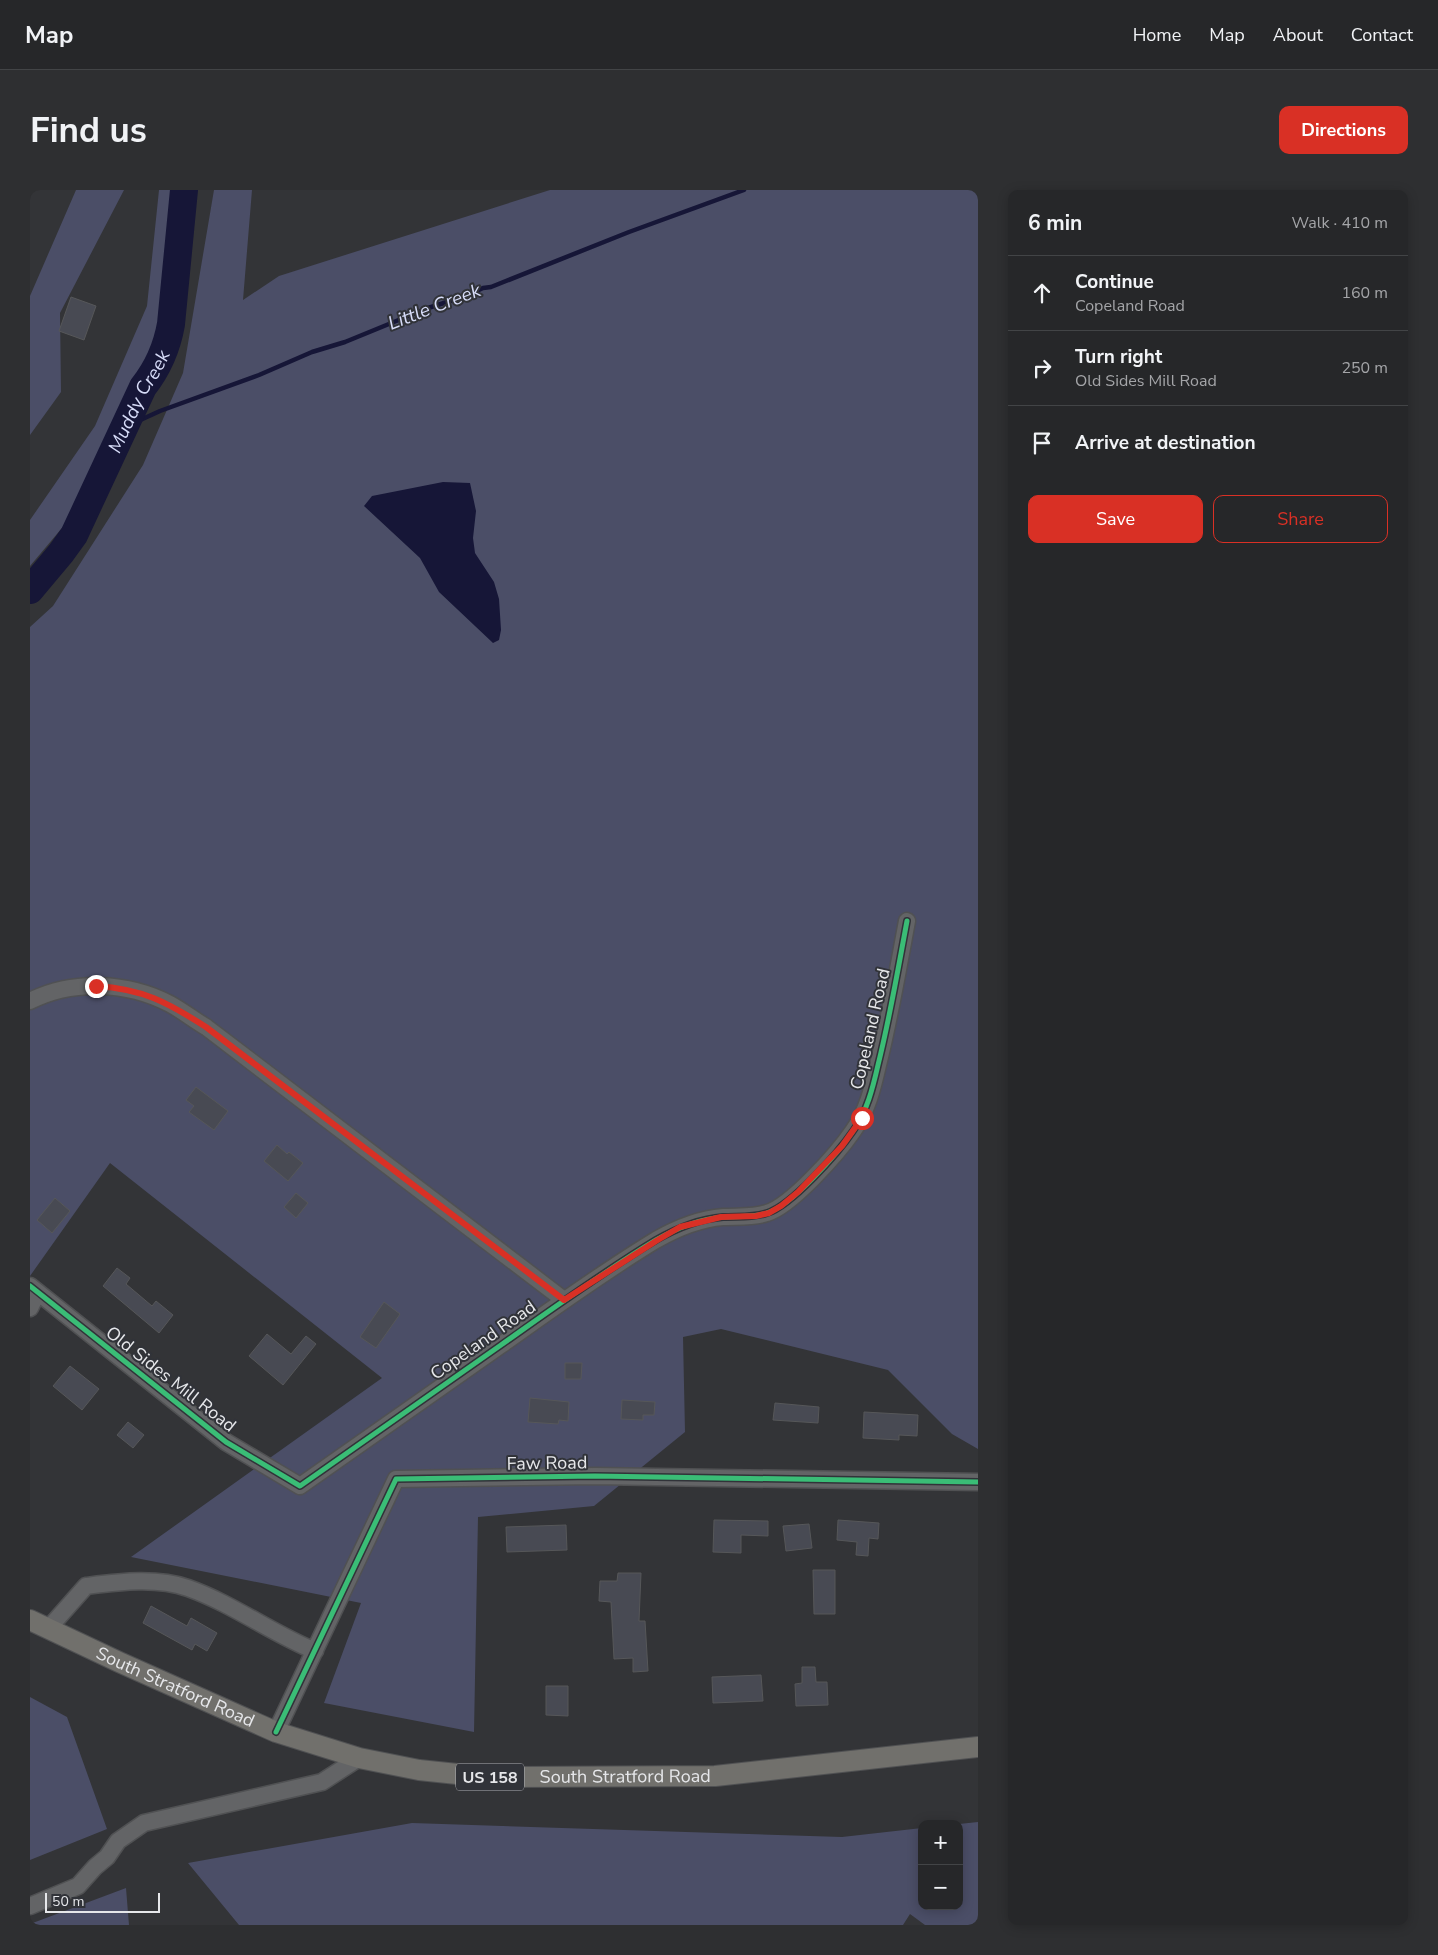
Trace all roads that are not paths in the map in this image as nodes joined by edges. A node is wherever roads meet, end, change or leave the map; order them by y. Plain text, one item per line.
1 (907, 921) dead end
2 (30, 1001) edge
3 (32, 1296) edge
4 (564, 1300) junction
5 (978, 1482) edge
6 (300, 1486) joint
7 (30, 1620) edge
8 (48, 1629) junction
9 (314, 1651) junction
10 (276, 1732) junction
11 (978, 1747) edge
12 (359, 1758) junction
13 (30, 1906) edge

1 - 4 street, Copeland Road
2 - 4 street
3 - 6 street, Old Sides Mill Road
4 - 6 street, Copeland Road
5 - 9 street, Faw Road
7 - 8 main road, South Stratford Road / US 158
8 - 9 street
8 - 10 main road, South Stratford Road / US 158
9 - 10 street, Faw Road
10 - 12 main road, South Stratford Road / US 158
11 - 12 main road, South Stratford Road / US 158
12 - 13 street

